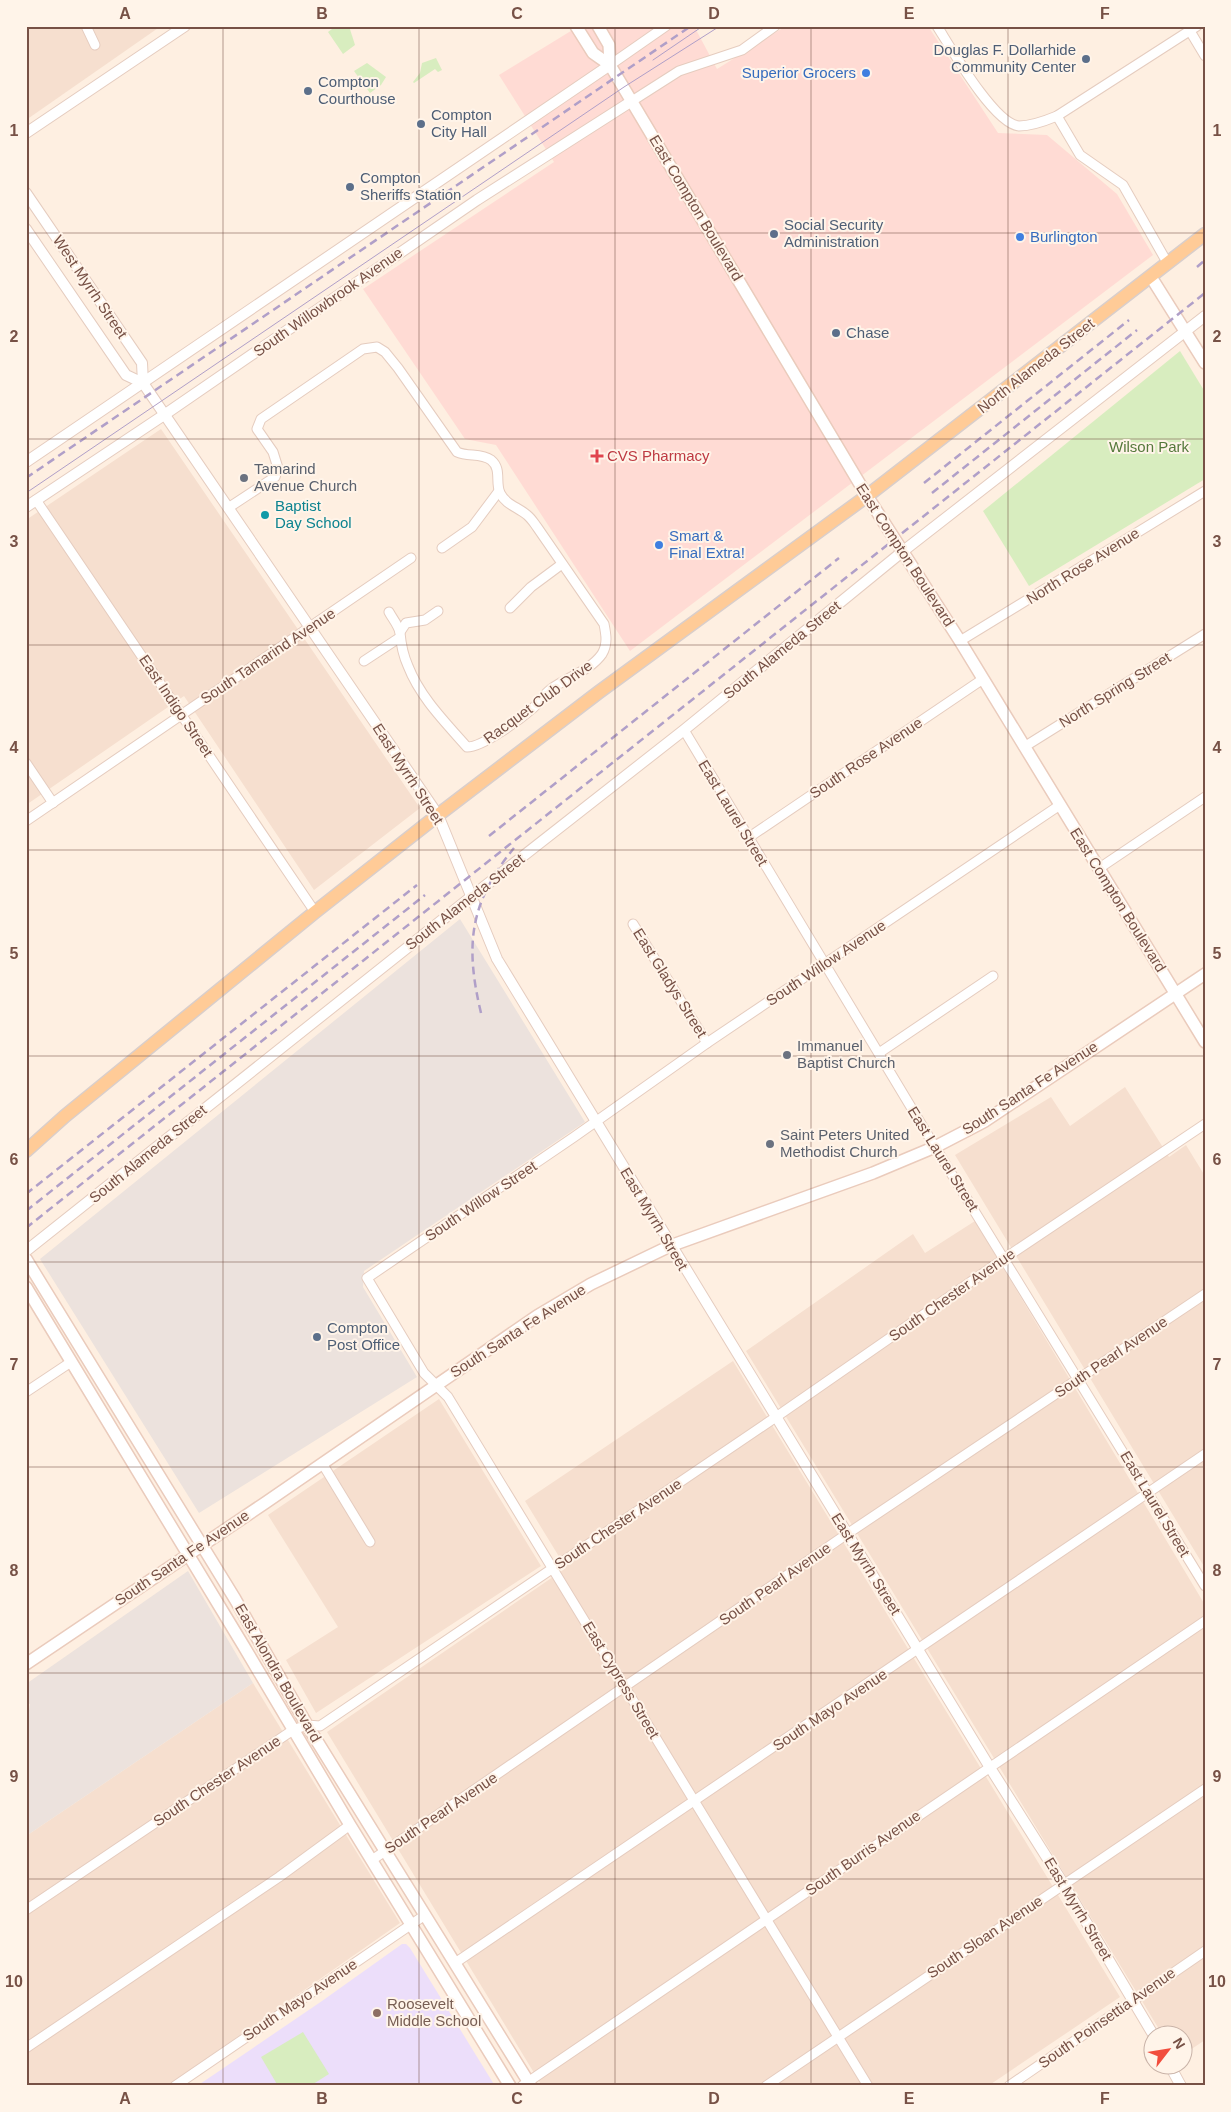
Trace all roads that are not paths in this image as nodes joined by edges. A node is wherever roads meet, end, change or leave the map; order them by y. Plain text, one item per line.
1 (86, 26) edge
2 (186, 26) edge
3 (576, 26) edge
4 (598, 26) edge
5 (666, 26) edge
6 (775, 26) edge
7 (937, 26) edge
8 (1193, 29) edge
9 (95, 45) dead end
10 (1205, 56) edge
11 (610, 65) junction
12 (632, 101) junction
13 (1057, 116) junction
14 (26, 133) edge
15 (26, 194) edge
16 (26, 229) edge
17 (1205, 234) edge
18 (1168, 264) junction
19 (1151, 277) junction
20 (1205, 316) edge
21 (1185, 331) junction
22 (1205, 363) edge
23 (143, 383) junction
24 (157, 404) joint
25 (164, 415) junction
26 (26, 462) edge
27 (499, 491) junction
28 (1205, 491) edge
29 (867, 496) junction
30 (36, 500) junction
31 (26, 507) edge
32 (228, 508) junction
33 (442, 548) dead end
34 (902, 552) junction
35 (411, 558) dead end
36 (562, 564) junction
37 (510, 608) dead end
38 (438, 611) dead end
39 (389, 612) dead end
40 (310, 627) junction
41 (1205, 634) edge
42 (400, 635) junction
43 (960, 641) junction
44 (364, 661) dead end
45 (983, 679) junction
46 (182, 715) junction
47 (684, 730) junction
48 (1024, 747) junction
49 (26, 763) edge
50 (1205, 796) edge
51 (53, 803) junction
52 (1060, 805) junction
53 (438, 815) junction
54 (26, 821) edge
55 (748, 838) junction
56 (1098, 869) junction
57 (471, 897) junction
58 (315, 912) junction
59 (633, 924) dead end
60 (825, 964) junction
61 (1205, 974) edge
62 (993, 976) dead end
63 (1176, 994) junction
64 (1205, 1042) edge
65 (708, 1043) junction
66 (879, 1054) junction
67 (595, 1123) junction
68 (1205, 1124) edge
69 (935, 1147) junction
70 (26, 1151) edge
71 (670, 1246) junction
72 (26, 1251) edge
73 (1005, 1258) junction
74 (26, 1259) edge
75 (367, 1278) joint
76 (26, 1287) edge
77 (1205, 1294) edge
78 (72, 1362) junction
79 (1079, 1379) junction
80 (435, 1385) junction
81 (26, 1392) edge
82 (776, 1417) junction
83 (1205, 1454) edge
84 (322, 1462) junction
85 (1148, 1493) junction
86 (847, 1534) junction
87 (370, 1542) dead end
88 (202, 1544) junction
89 (188, 1554) junction
90 (553, 1568) junction
91 (1205, 1586) edge
92 (1205, 1621) edge
93 (918, 1650) junction
94 (26, 1664) edge
95 (625, 1688) junction
96 (307, 1725) junction
97 (293, 1730) junction
98 (989, 1766) junction
99 (1205, 1789) edge
100 (694, 1802) junction
101 (350, 1826) junction
102 (385, 1851) junction
103 (372, 1860) junction
104 (1063, 1883) junction
105 (26, 1910) edge
106 (425, 1915) junction
107 (767, 1920) junction
108 (411, 1924) junction
109 (1205, 1951) edge
110 (454, 1963) junction
111 (1133, 1999) junction
112 (1147, 2024) edge
113 (838, 2037) junction
114 (26, 2048) edge
115 (1174, 2074) edge
116 (527, 2084) edge
117 (175, 2086) edge
118 (510, 2086) edge
119 (766, 2086) edge
120 (868, 2086) edge
121 (1009, 2086) edge
122 (1181, 2086) edge

1 - 9 street
2 - 14 street
3 - 11 main road
4 - 11 main road
5 - 11 street
6 - 12 street
7 - 13 street
8 - 10 street
8 - 13 street
11 - 12 main road, East Compton Boulevard
11 - 23 street
12 - 25 street, South Willowbrook Avenue
12 - 29 main road, East Compton Boulevard
13 - 18 street
15 - 23 street, West Myrrh Street
16 - 23 street, West Myrrh Street
17 - 18 main road, North Alameda Street
18 - 19 main road, North Alameda Street
19 - 21 main road
19 - 29 main road, North Alameda Street
20 - 21 street
21 - 22 main road
21 - 34 street
23 - 24 street, West Myrrh Street
23 - 26 street
24 - 25 street, East Myrrh Street
25 - 30 street, South Willowbrook Avenue
25 - 32 street, East Myrrh Street
27 - 32 street
27 - 33 street
27 - 36 street, Racquet Club Drive
28 - 43 street, North Rose Avenue
29 - 34 main road, East Compton Boulevard
29 - 53 main road
30 - 31 street, South Willowbrook Avenue
30 - 46 street, East Indigo Street
32 - 40 street, East Myrrh Street
34 - 43 main road, East Compton Boulevard
34 - 47 street, South Alameda Street
35 - 40 street, South Tamarind Avenue
36 - 37 street
36 - 42 street, Racquet Club Drive
38 - 42 street
39 - 42 street, Racquet Club Drive
40 - 46 street, South Tamarind Avenue
40 - 53 street, East Myrrh Street
41 - 48 street, North Spring Street
42 - 44 street
43 - 45 main road, East Compton Boulevard
45 - 48 main road, East Compton Boulevard
45 - 55 street, South Rose Avenue
46 - 51 street, South Tamarind Avenue
46 - 58 street, East Indigo Street
47 - 55 street, East Laurel Street
47 - 57 street, South Alameda Street
48 - 52 main road, East Compton Boulevard
49 - 51 street
50 - 56 street
51 - 54 street, South Tamarind Avenue
52 - 56 main road, East Compton Boulevard
52 - 60 street, South Willow Avenue
53 - 57 street, East Myrrh Street
53 - 58 main road
55 - 60 street, East Laurel Street
56 - 63 main road, East Compton Boulevard
57 - 67 street, East Myrrh Street
57 - 72 street, South Alameda Street
58 - 70 main road
59 - 65 street, East Gladys Street
60 - 65 street, South Willow Avenue
60 - 66 street, East Laurel Street
61 - 63 main road, South Santa Fe Avenue
62 - 66 street
63 - 64 main road, East Compton Boulevard
63 - 69 main road, South Santa Fe Avenue
65 - 67 street, South Willow Avenue
66 - 69 street, East Laurel Street
67 - 71 street, East Myrrh Street
67 - 75 street, South Willow Street
68 - 73 street, South Chester Avenue
69 - 71 main road, South Santa Fe Avenue
69 - 73 street, East Laurel Street
71 - 80 main road, South Santa Fe Avenue
71 - 82 street, East Myrrh Street
73 - 79 street, East Laurel Street
73 - 82 street, South Chester Avenue
74 - 88 main road, East Alondra Boulevard
75 - 80 street, East Cypress Street
76 - 78 main road, East Alondra Boulevard
77 - 79 street, South Pearl Avenue
78 - 81 street
78 - 89 main road, East Alondra Boulevard
79 - 85 street, East Laurel Street
79 - 86 street, South Pearl Avenue
80 - 84 main road, South Santa Fe Avenue
80 - 90 street, East Cypress Street
82 - 86 street, East Myrrh Street
82 - 90 street, South Chester Avenue
83 - 85 street, South Mayo Avenue
84 - 87 street
84 - 88 main road, South Santa Fe Avenue
85 - 91 street, East Laurel Street
85 - 93 street, South Mayo Avenue
86 - 93 street, East Myrrh Street
86 - 95 street, South Pearl Avenue
88 - 89 main road, South Santa Fe Avenue
88 - 96 main road, East Alondra Boulevard
89 - 94 main road, South Santa Fe Avenue
89 - 97 main road, East Alondra Boulevard
90 - 95 street, East Cypress Street
90 - 96 street, South Chester Avenue
92 - 98 street, South Burris Avenue
93 - 98 street, East Myrrh Street
93 - 100 street, South Mayo Avenue
95 - 100 street, East Cypress Street
95 - 102 street, South Pearl Avenue
96 - 97 street, South Chester Avenue
96 - 102 main road, East Alondra Boulevard
97 - 101 main road, East Alondra Boulevard
97 - 105 street, South Chester Avenue
98 - 104 street, East Myrrh Street
98 - 107 street, South Burris Avenue
99 - 104 street, South Sloan Avenue
100 - 107 street, East Cypress Street
100 - 110 street, South Mayo Avenue
101 - 103 main road, East Alondra Boulevard
101 - 114 street
102 - 103 street, South Pearl Avenue
102 - 106 main road, East Alondra Boulevard
103 - 108 main road, East Alondra Boulevard
104 - 111 street, East Myrrh Street
104 - 113 street, South Sloan Avenue
106 - 108 street, South Mayo Avenue
106 - 110 main road, East Alondra Boulevard
107 - 113 street, East Cypress Street
107 - 116 street, South Burris Avenue
108 - 117 street, South Mayo Avenue
108 - 118 main road, East Alondra Boulevard
109 - 111 street, South Poinsettia Avenue
110 - 116 main road, East Alondra Boulevard
111 - 112 street, East Myrrh Street
111 - 121 street, South Poinsettia Avenue
113 - 119 street, South Sloan Avenue
113 - 120 street, East Cypress Street
115 - 122 street

